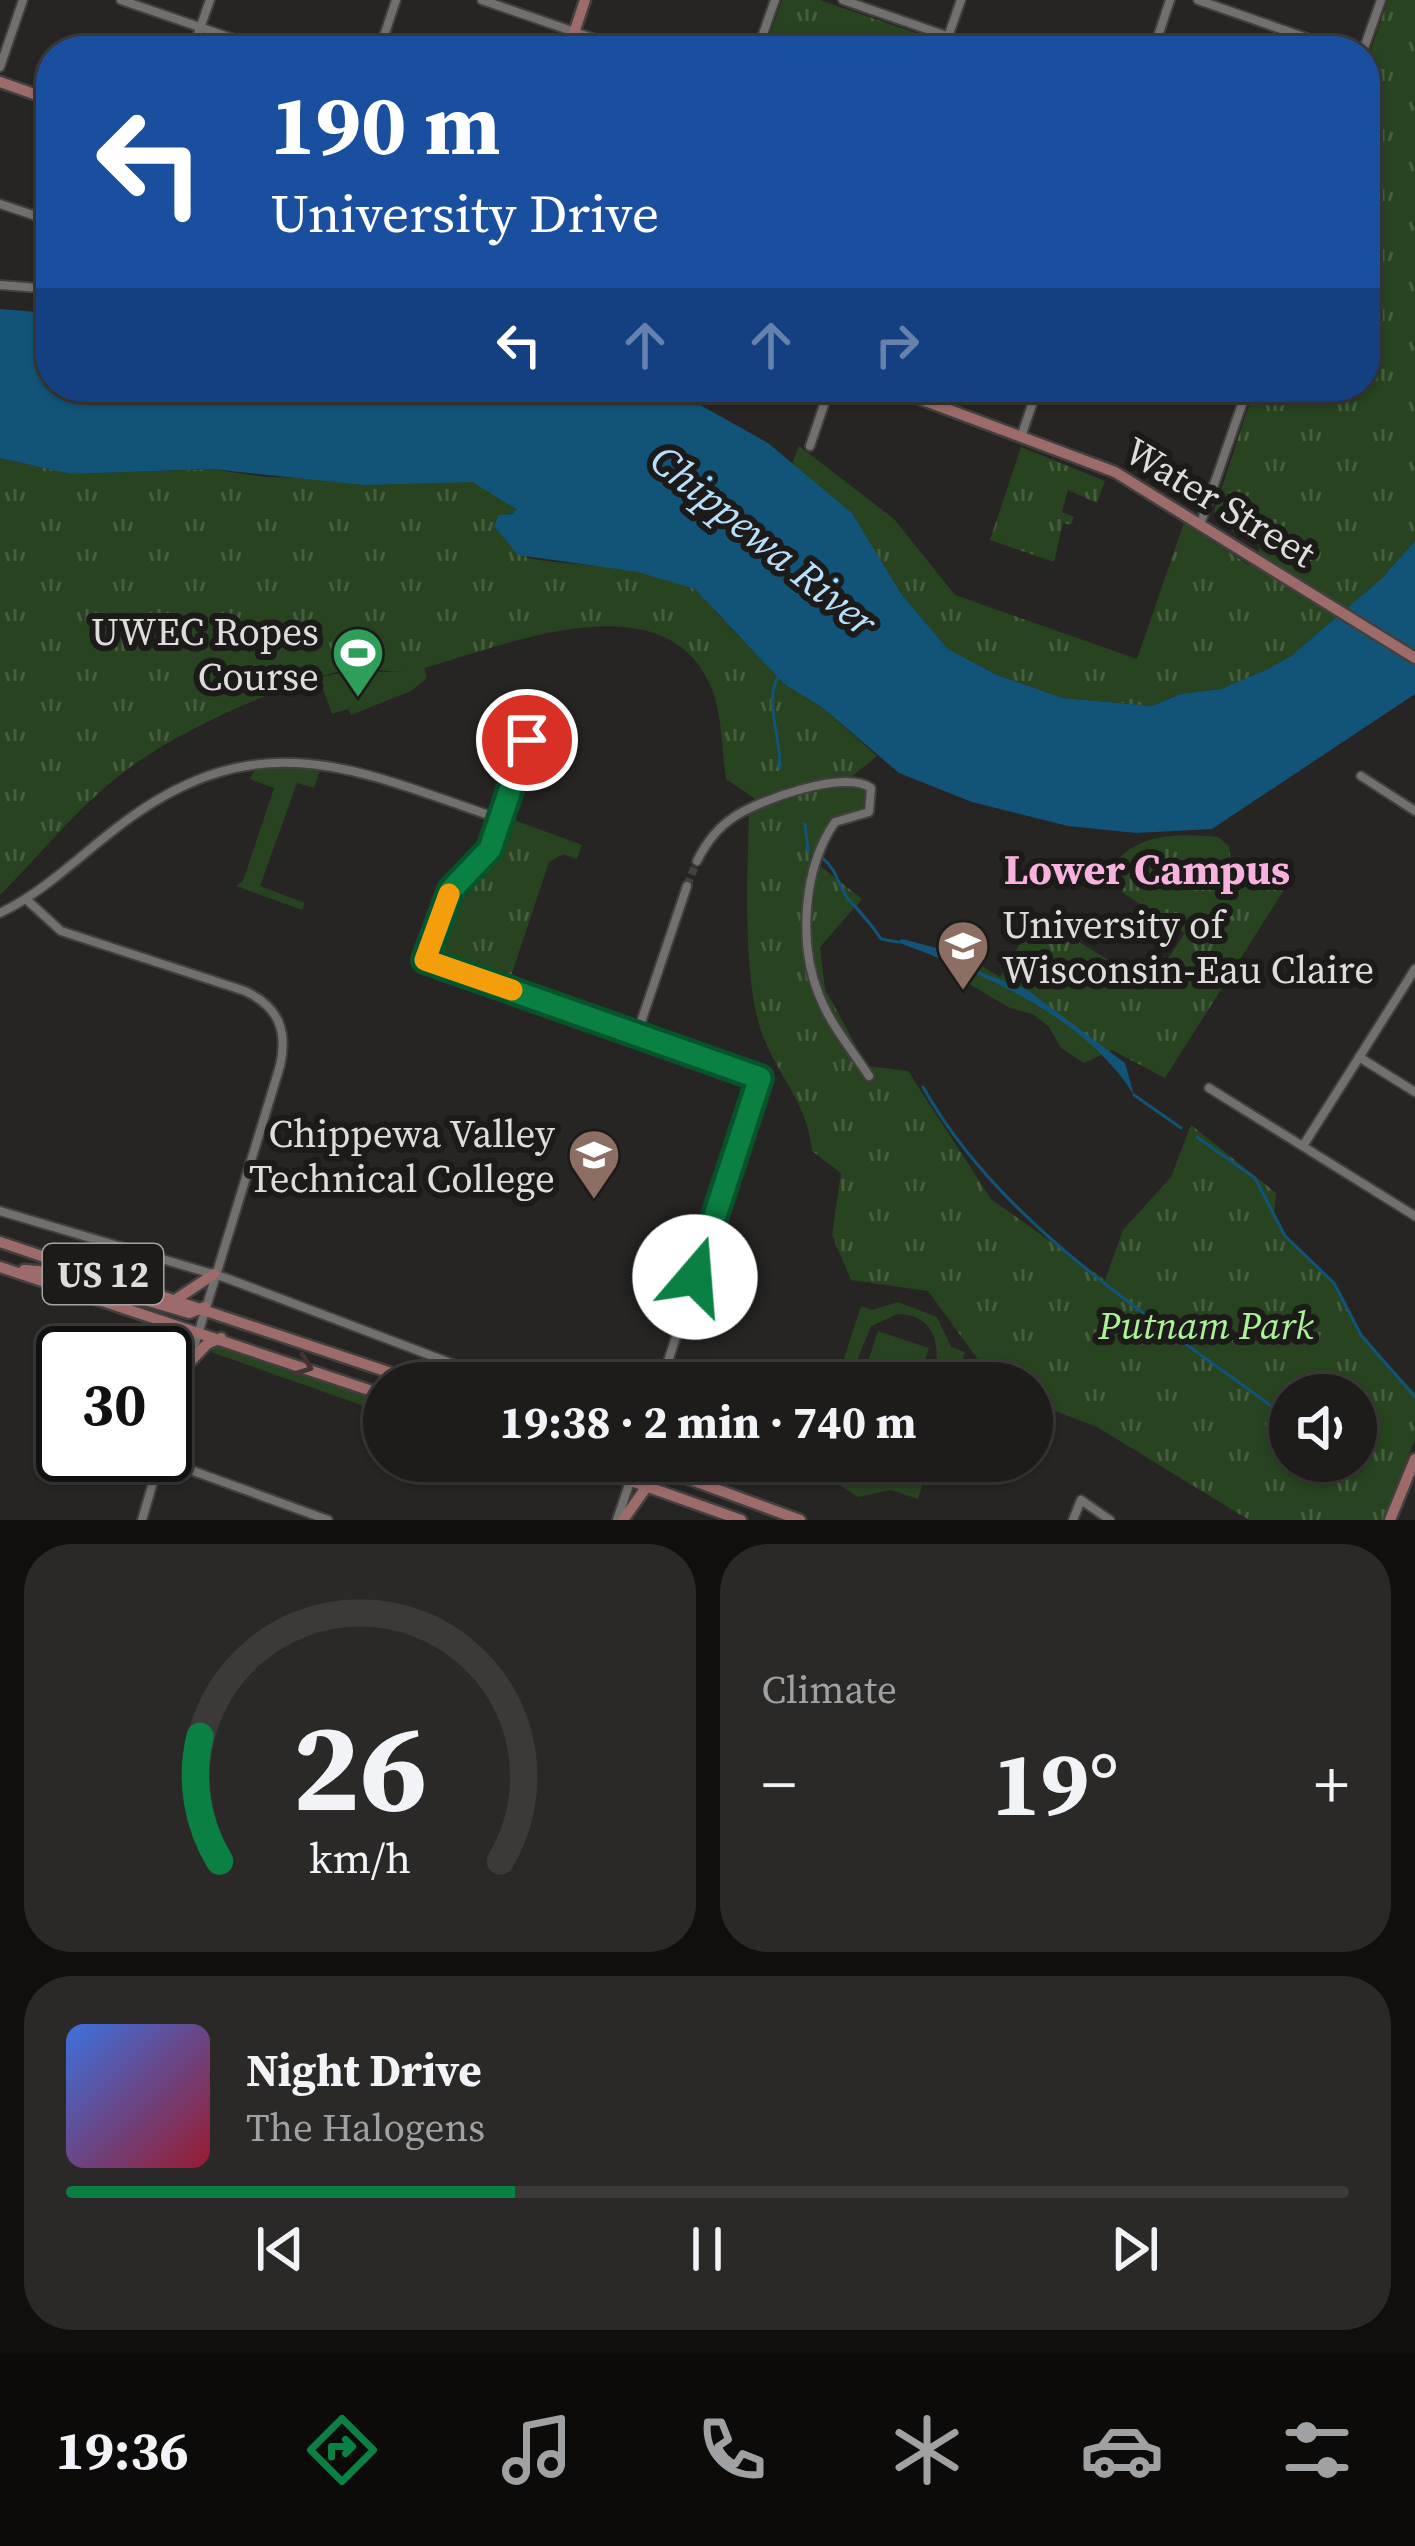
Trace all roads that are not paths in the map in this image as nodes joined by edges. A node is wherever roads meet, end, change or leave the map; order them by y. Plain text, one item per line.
1 (23, 0) edge
2 (121, 0) edge
3 (210, 0) edge
4 (396, 0) edge
5 (482, 0) edge
6 (585, 0) edge
7 (775, 0) edge
8 (843, 0) edge
9 (961, 0) edge
10 (1170, 0) edge
11 (1198, 0) edge
12 (1381, 0) edge
13 (200, 27) junction
14 (574, 32) junction
15 (197, 36) edge
16 (226, 36) edge
17 (384, 36) edge
18 (573, 36) edge
19 (586, 36) edge
20 (763, 36) edge
21 (948, 36) joint
22 (1158, 36) edge
23 (1301, 36) edge
24 (1369, 36) edge
25 (0, 67) edge
26 (0, 82) edge
27 (36, 95) edge
28 (0, 204) edge
29 (36, 216) edge
30 (0, 285) edge
31 (36, 289) edge
32 (825, 402) edge
33 (931, 402) edge
34 (1033, 402) edge
35 (1243, 402) edge
36 (1022, 434) junction
37 (810, 446) dead end
38 (1201, 522) junction
39 (1415, 658) edge
40 (529, 736) dead end
41 (1361, 776) dead end
42 (1415, 811) edge
43 (500, 818) junction
44 (697, 861) tunnel mouth
45 (687, 886) tunnel mouth
46 (27, 900) junction
47 (0, 913) edge
48 (1415, 969) edge
49 (638, 1034) junction
50 (1359, 1057) junction
51 (869, 1076) dead end
52 (1210, 1088) dead end
53 (1415, 1092) edge
54 (1304, 1146) junction
55 (0, 1211) edge
56 (1415, 1216) edge
57 (0, 1242) edge
58 (4, 1268) edge
59 (214, 1274) junction
60 (178, 1298) junction
61 (205, 1307) junction
62 (199, 1329) junction
63 (224, 1338) junction
64 (192, 1354) edge
65 (192, 1361) edge
66 (448, 1362) edge
67 (668, 1362) edge
68 (363, 1363) edge
69 (363, 1388) edge
70 (1415, 1459) edge
71 (192, 1469) edge
72 (153, 1482) edge
73 (630, 1482) edge
74 (638, 1482) edge
75 (696, 1482) edge
76 (648, 1485) junction
77 (142, 1520) edge
78 (328, 1520) edge
79 (620, 1520) edge
80 (741, 1520) edge
81 (800, 1520) edge
82 (1073, 1520) edge
83 (1110, 1520) edge
84 (1390, 1520) edge

1 - 25 street
2 - 13 street
3 - 13 street
4 - 17 street
5 - 14 street
6 - 14 main road
7 - 20 street
8 - 21 street
9 - 21 street
10 - 22 street
11 - 23 street
12 - 24 street
13 - 15 street
13 - 16 street
14 - 18 main road
14 - 19 street
26 - 27 main road
28 - 29 street
30 - 31 street
32 - 37 street
33 - 36 main road, Water Street
34 - 36 street
35 - 38 street
36 - 38 main road, Water Street
38 - 39 main road, Water Street
40 - 43 street
41 - 42 street
43 - 46 street
43 - 49 street
44 - 51 street
45 - 49 street
46 - 47 street
46 - 59 street
48 - 50 street
49 - 67 street
50 - 53 street
50 - 54 street
52 - 54 street
54 - 56 street
55 - 59 street
57 - 60 main road, US 12
58 - 61 main road
58 - 62 main road, US 12
59 - 60 main road
59 - 61 street
59 - 66 street
60 - 61 main road, US 12
61 - 62 street
61 - 68 main road, US 12
62 - 63 main road, US 12
62 - 64 street
63 - 65 main road
63 -> 69 main road, US 12
70 - 84 main road
71 - 78 street
72 - 77 street
73 - 79 street
74 - 76 main road
75 - 81 main road
76 - 79 main road
76 - 80 main road
82 - 83 street

